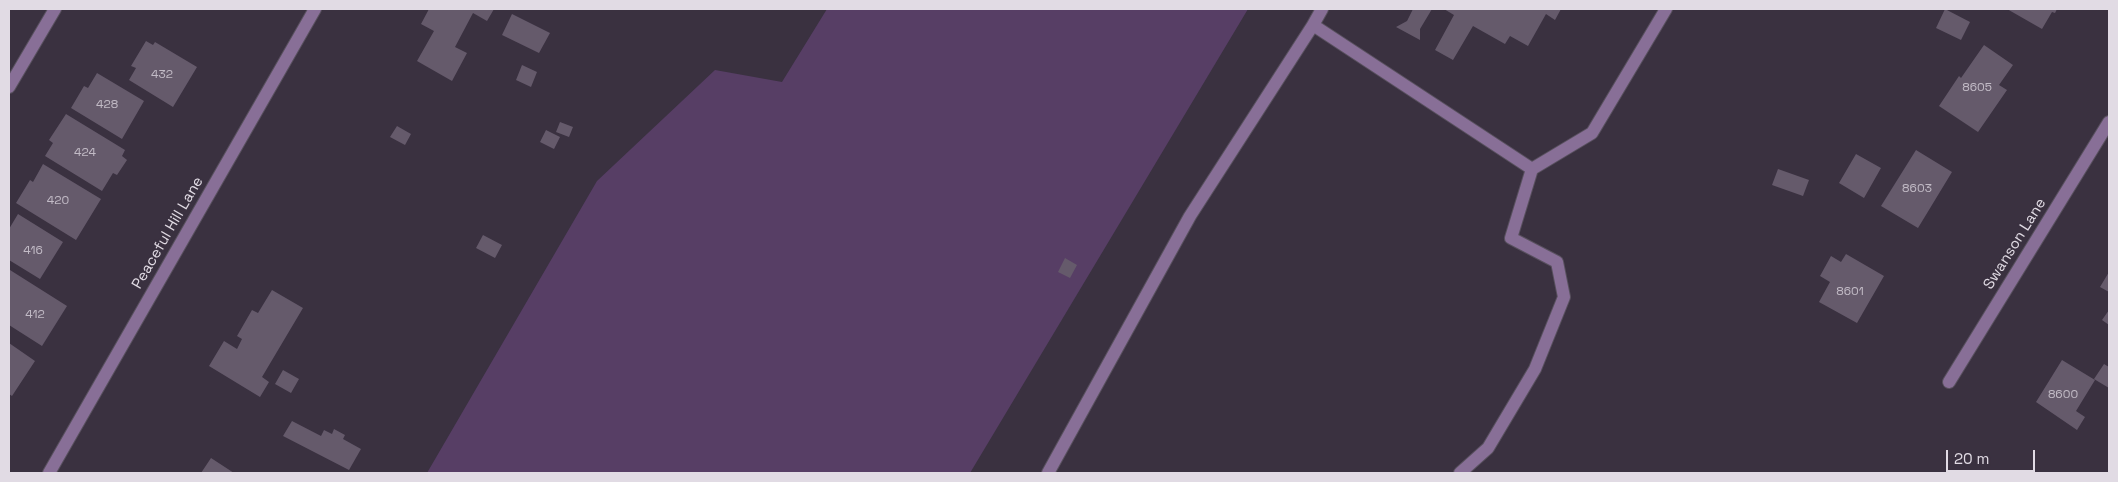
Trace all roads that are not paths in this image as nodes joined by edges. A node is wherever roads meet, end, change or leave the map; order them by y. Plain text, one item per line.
1 (55, 9) edge
2 (315, 9) edge
3 (1322, 9) edge
4 (1666, 9) edge
5 (1313, 25) junction
6 (9, 87) edge
7 (2109, 122) edge
8 (1532, 169) junction
9 (1948, 382) dead end
10 (49, 473) edge
11 (1048, 473) edge
12 (1460, 473) edge

1 - 6 street
2 - 10 street, Peaceful Hill Lane
3 - 5 street
4 - 8 street
5 - 8 street
5 - 11 street
7 - 9 street, Swanson Lane
8 - 12 street

